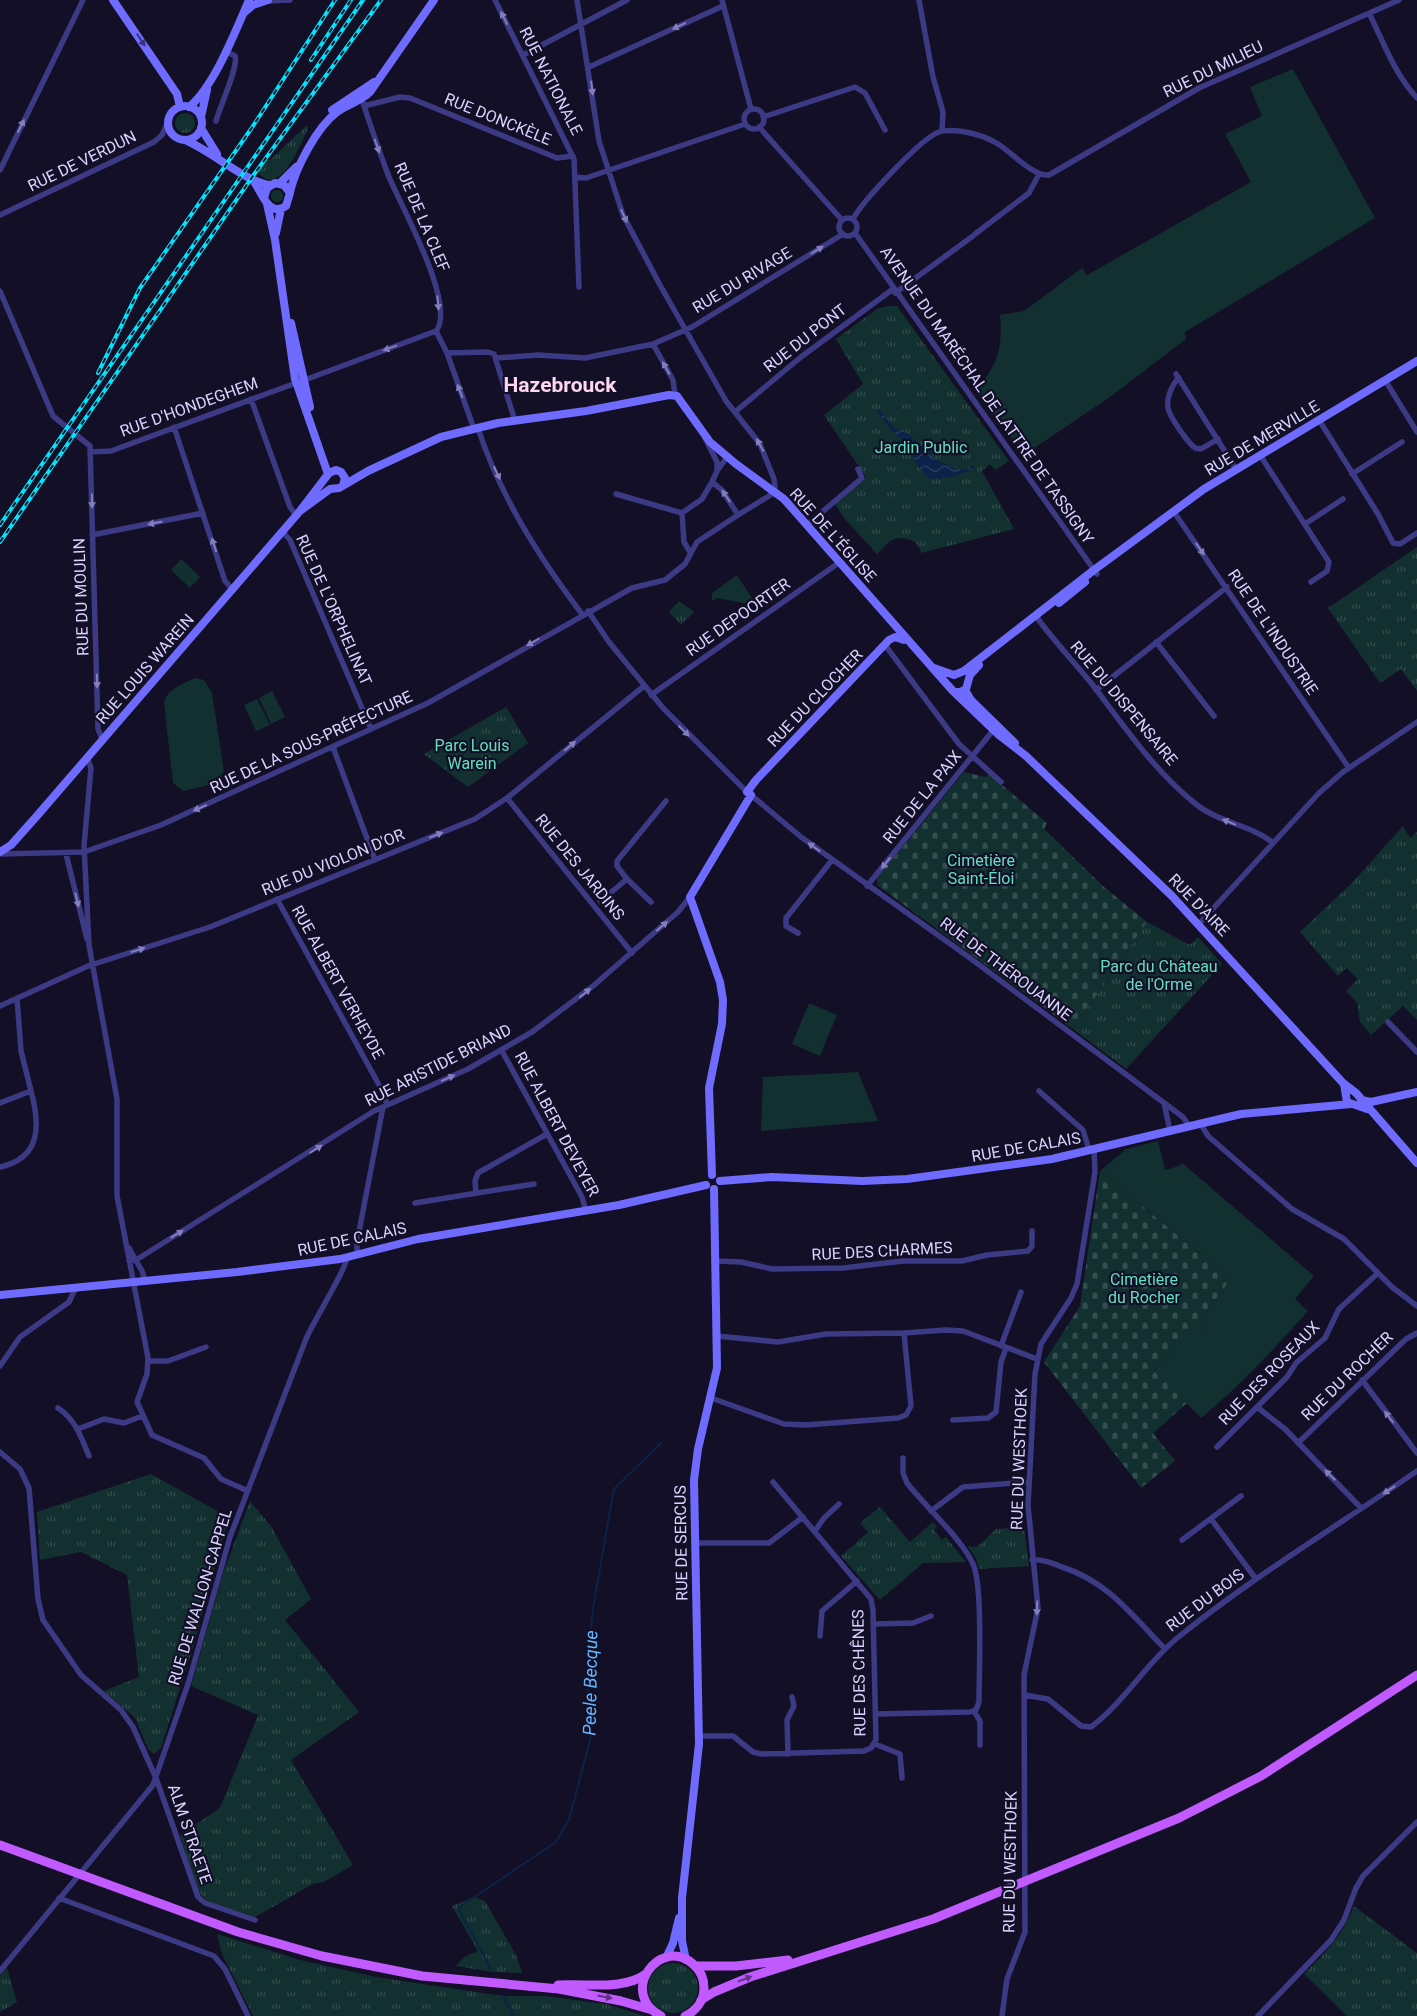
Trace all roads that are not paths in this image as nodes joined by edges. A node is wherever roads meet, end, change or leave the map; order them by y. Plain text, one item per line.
1 (83, 0) edge
2 (113, 0) edge
3 (249, 0) edge
4 (290, 0) edge
5 (434, 0) edge
6 (495, 0) edge
7 (577, 0) edge
8 (627, 0) edge
9 (918, 0) edge
10 (1398, 0) edge
11 (262, 1) edge
12 (722, 3) edge
13 (1369, 13) junction
14 (242, 16) junction
15 (582, 23) junction
16 (225, 51) junction
17 (523, 54) junction
18 (589, 67) junction
19 (211, 79) junction
20 (1417, 98) edge
21 (361, 99) junction
22 (180, 107) junction
23 (189, 107) junction
24 (751, 109) junction
25 (201, 117) junction
26 (764, 117) junction
27 (216, 121) dead end
28 (168, 122) junction
29 (745, 124) junction
30 (759, 127) junction
31 (201, 128) junction
32 (885, 130) dead end
33 (942, 131) junction
34 (185, 140) junction
35 (573, 156) junction
36 (220, 157) junction
37 (0, 170) edge
38 (608, 170) junction
39 (1039, 174) junction
40 (575, 177) junction
41 (254, 180) junction
42 (280, 183) junction
43 (270, 185) junction
44 (290, 192) junction
45 (266, 201) junction
46 (281, 209) junction
47 (0, 215) edge
48 (853, 219) junction
49 (842, 220) junction
50 (855, 233) junction
51 (843, 234) junction
52 (275, 240) junction
53 (579, 287) dead end
54 (0, 291) edge
55 (894, 291) junction
56 (686, 330) junction
57 (436, 331) junction
58 (653, 344) junction
59 (447, 353) junction
60 (496, 358) junction
61 (1417, 362) edge
62 (1385, 380) junction
63 (299, 382) junction
64 (675, 395) junction
65 (251, 399) junction
66 (735, 412) junction
67 (1319, 420) junction
68 (516, 421) junction
69 (174, 427) junction
70 (476, 429) junction
71 (1417, 432) edge
72 (703, 434) junction
73 (1218, 439) junction
74 (1402, 442) dead end
75 (90, 452) junction
76 (1260, 455) junction
77 (727, 457) junction
78 (858, 469) dead end
79 (1236, 469) junction
80 (368, 471) junction
81 (716, 471) junction
82 (340, 472) junction
83 (1352, 474) junction
84 (327, 476) junction
85 (712, 482) junction
86 (343, 485) junction
87 (332, 488) junction
88 (774, 491) junction
89 (616, 494) dead end
90 (1343, 498) dead end
91 (1174, 512) junction
92 (203, 513) junction
93 (298, 513) junction
94 (682, 513) junction
95 (738, 514) junction
96 (808, 524) junction
97 (1305, 524) junction
98 (282, 531) junction
99 (1417, 533) edge
100 (92, 535) junction
101 (690, 552) junction
102 (840, 562) junction
103 (1095, 572) junction
104 (1311, 582) dead end
105 (1227, 587) junction
106 (232, 589) junction
107 (588, 611) junction
108 (582, 614) junction
109 (1038, 619) junction
110 (908, 642) junction
111 (1156, 642) junction
112 (885, 645) junction
113 (932, 667) junction
114 (957, 674) junction
115 (968, 681) junction
116 (644, 686) junction
117 (952, 689) junction
118 (965, 690) junction
119 (1096, 690) junction
120 (651, 695) junction
121 (1214, 716) dead end
122 (1417, 722) edge
123 (996, 728) junction
124 (371, 729) junction
125 (102, 739) junction
126 (334, 747) junction
127 (87, 757) junction
128 (971, 757) junction
129 (1349, 768) junction
130 (1001, 782) dead end
131 (749, 793) junction
132 (507, 798) junction
133 (666, 801) dead end
134 (1272, 842) junction
135 (11, 845) junction
136 (84, 852) junction
137 (0, 853) edge
138 (29, 854) junction
139 (66, 854) junction
140 (375, 860) junction
141 (832, 860) junction
142 (627, 879) junction
143 (868, 886) junction
144 (609, 894) tunnel mouth
145 (690, 897) junction
146 (277, 899) junction
147 (652, 902) dead end
148 (1199, 924) junction
149 (798, 933) dead end
150 (89, 945) junction
151 (632, 953) junction
152 (91, 965) junction
153 (17, 998) junction
154 (0, 1006) edge
155 (1388, 1022) dead end
156 (502, 1051) junction
157 (1417, 1052) edge
158 (31, 1091) junction
159 (1039, 1091) dead end
160 (1417, 1092) edge
161 (1358, 1101) junction
162 (1162, 1102) junction
163 (0, 1103) edge
164 (385, 1106) junction
165 (1200, 1123) junction
166 (1189, 1126) junction
167 (1170, 1131) junction
168 (548, 1134) junction
169 (1092, 1150) junction
170 (1417, 1163) edge
171 (0, 1167) edge
172 (712, 1175) junction
173 (720, 1181) junction
174 (534, 1184) dead end
175 (706, 1185) junction
176 (714, 1189) junction
177 (476, 1193) junction
178 (415, 1203) dead end
179 (586, 1211) junction
180 (1032, 1231) dead end
181 (357, 1255) junction
182 (347, 1257) junction
183 (133, 1260) junction
184 (715, 1261) junction
185 (1378, 1273) junction
186 (144, 1280) junction
187 (133, 1281) junction
188 (76, 1287) junction
189 (1021, 1292) dead end
190 (0, 1294) edge
191 (1417, 1306) edge
192 (904, 1333) junction
193 (1417, 1333) edge
194 (716, 1336) junction
195 (206, 1347) dead end
196 (1003, 1347) junction
197 (1038, 1359) junction
198 (148, 1361) junction
199 (0, 1366) edge
200 (1362, 1380) junction
201 (711, 1398) junction
202 (1257, 1407) junction
203 (58, 1408) dead end
204 (142, 1416) junction
205 (952, 1420) dead end
206 (78, 1430) junction
207 (1298, 1443) junction
208 (1217, 1447) dead end
209 (0, 1452) edge
210 (1417, 1453) edge
211 (89, 1456) dead end
212 (903, 1458) dead end
213 (1417, 1471) edge
214 (773, 1482) dead end
215 (1029, 1482) junction
216 (248, 1491) junction
217 (1241, 1496) dead end
218 (839, 1504) dead end
219 (1361, 1508) junction
220 (931, 1511) junction
221 (803, 1517) junction
222 (1211, 1519) junction
223 (815, 1531) junction
224 (1182, 1540) dead end
225 (695, 1543) junction
226 (1032, 1560) junction
227 (1256, 1579) junction
228 (857, 1581) junction
229 (931, 1616) dead end
230 (874, 1624) junction
231 (820, 1636) dead end
232 (1165, 1649) junction
233 (1417, 1675) edge
234 (1024, 1695) junction
235 (792, 1696) dead end
236 (974, 1711) junction
237 (876, 1714) junction
238 (698, 1736) junction
239 (875, 1744) junction
240 (980, 1745) dead end
241 (788, 1754) junction
242 (156, 1778) junction
243 (902, 1778) dead end
244 (1417, 1822) edge
245 (0, 1845) edge
246 (79, 1874) junction
247 (1026, 1882) junction
248 (59, 1898) junction
249 (682, 1898) junction
250 (255, 1920) dead end
251 (823, 1954) junction
252 (666, 1958) junction
253 (686, 1960) junction
254 (695, 1966) junction
255 (0, 1971) edge
256 (646, 1974) junction
257 (540, 1986) junction
258 (701, 2000) junction
259 (652, 2010) junction
260 (248, 2016) edge
261 (661, 2016) edge
262 (685, 2016) edge
263 (1002, 2016) edge
264 (1258, 2016) edge

37 -> 1 street
2 -> 22 street
3 - 14 street
4 - 11 street
5 - 21 street
17 -> 6 street, RUE NATIONALE
7 - 15 street
8 - 15 street
9 - 33 street
10 - 13 street, RUE DU MILIEU
11 - 14 street
12 -> 18 street
12 - 24 street
13 - 20 street
13 - 39 street, RUE DU MILIEU
14 - 16 street
15 - 17 street
15 - 18 street
16 - 19 street
16 - 27 street
17 - 35 street, RUE NATIONALE
18 -> 38 street
19 - 23 street
19 - 25 street
21 - 35 street, RUE DONCKÈLE
21 - 42 street
21 - 44 street
21 -> 57 street, RUE DE LA CLEF
22 - 23 street
22 - 28 street
23 - 25 street
24 - 26 street
24 - 29 street
25 - 31 street
26 - 30 street
26 - 32 street
28 - 34 street
28 - 47 street, RUE DE VERDUN
29 - 30 street
29 - 38 street
30 - 49 street
31 - 34 street
31 - 36 street
33 - 39 street
33 - 48 street
34 - 36 street
35 - 40 street, RUE NATIONALE
36 - 41 street
38 - 40 street
38 -> 56 street
39 - 55 street, RUE DU PONT
40 - 53 street, RUE NATIONALE
41 - 43 street
41 - 45 street
42 - 43 street
42 - 44 street
43 - 45 street
44 - 46 street
45 - 46 street
45 - 52 street
46 - 52 street
48 - 49 street
48 - 50 street
49 - 51 street
50 - 51 street
50 - 55 street, AVENUE DU MARÉCHAL DE LATTRE DE TASSIGNY
56 -> 51 street, RUE DU RIVAGE
52 - 63 street
54 - 75 street
55 - 66 street, RUE DU PONT
55 - 103 street, AVENUE DU MARÉCHAL DE LATTRE DE TASSIGNY
56 - 58 street, RUE DU RIVAGE
56 - 66 street
57 - 59 street
57 -> 63 street, RUE D'HONDEGHEM
58 - 60 street, RUE DU RIVAGE
64 -> 58 street
59 - 60 street, RUE DU RIVAGE
70 -> 59 street
60 - 68 street
61 - 62 street, RUE DE MERVILLE
62 - 67 street, RUE DE MERVILLE
62 - 71 street
63 - 65 street, RUE D'HONDEGHEM
63 - 82 street
63 - 84 street
64 - 68 street
64 - 72 street, RUE DE L'ÉGLISE
65 - 69 street, RUE D'HONDEGHEM
65 - 93 street
88 -> 66 street
67 - 76 street, RUE DE MERVILLE
67 - 83 street
68 - 70 street
69 - 75 street, RUE D'HONDEGHEM
69 - 92 street
70 - 80 street
70 -> 108 street
72 - 77 street, RUE DE L'ÉGLISE
72 - 81 street, RUE DE L'ÉGLISE
73 - 73 street
73 - 79 street
74 - 83 street
75 -> 100 street, RUE DU MOULIN
76 - 79 street, RUE DE MERVILLE
76 - 97 street
77 - 81 street
77 - 88 street, RUE DE L'ÉGLISE
78 - 96 street
79 - 91 street, RUE DE MERVILLE
80 - 82 street
80 - 86 street
81 - 85 street
82 - 84 street
82 - 86 street
83 - 99 street
84 - 87 street
84 - 93 street, RUE LOUIS WAREIN
85 - 94 street
95 -> 85 street
86 - 87 street
87 - 93 street, RUE LOUIS WAREIN
88 - 95 street, RUE DE LA SOUS-PRÉFECTURE
88 - 96 street, RUE DE L'ÉGLISE
89 - 94 street
90 - 97 street
91 - 103 street, RUE DE MERVILLE
91 -> 105 street, RUE DE L'INDUSTRIE
92 -> 100 street
106 -> 92 street
93 - 98 street, RUE LOUIS WAREIN
94 - 101 street
95 - 101 street, RUE DE LA SOUS-PRÉFECTURE
96 - 102 street, RUE DE L'ÉGLISE
97 - 104 street
98 - 106 street, RUE LOUIS WAREIN
98 - 124 street, RUE DE L'ORPHELINAT
100 -> 125 street, RUE DU MOULIN
101 - 107 street, RUE DE LA SOUS-PRÉFECTURE
102 - 110 street, RUE DE L'ÉGLISE
102 - 120 street, RUE DEPOORTER
103 - 109 street, RUE DE MERVILLE
103 - 114 street, RUE DE MERVILLE
105 - 111 street
105 - 129 street, RUE DE L'INDUSTRIE
106 - 125 street, RUE LOUIS WAREIN
107 - 108 street, RUE DE LA SOUS-PRÉFECTURE
107 - 116 street, RUE DE THÉROUANNE
108 -> 124 street, RUE DE LA SOUS-PRÉFECTURE
109 - 115 street, RUE DE MERVILLE
109 - 119 street, RUE DU DISPENSAIRE
110 - 112 street, RUE DU CLOCHER
110 - 113 street, RUE D'AIRE
111 - 119 street
111 - 121 street
112 - 128 street
112 - 131 street, RUE DU CLOCHER
113 - 114 street, RUE D'AIRE
113 - 117 street, RUE D'AIRE
114 - 115 street
114 - 117 street
115 - 118 street, RUE DE MERVILLE
116 - 120 street, RUE DE THÉROUANNE
132 -> 116 street, RUE DU VIOLON D'OR
117 - 118 street
117 - 123 street, RUE D'AIRE
118 - 123 street, RUE D'AIRE
134 -> 119 street, RUE DU DISPENSAIRE
120 -> 131 street, RUE DE THÉROUANNE
122 - 129 street
123 - 128 street, RUE DE LA PAIX
123 - 148 street, RUE D'AIRE
124 - 126 street, RUE DE LA SOUS-PRÉFECTURE
125 - 127 street, RUE LOUIS WAREIN
126 -> 136 street, RUE DE LA SOUS-PRÉFECTURE
126 - 140 street
127 - 135 street, RUE LOUIS WAREIN
127 - 136 street
128 - 130 street
128 -> 143 street, RUE DE LA PAIX
129 - 134 street
141 -> 131 street, RUE DE THÉROUANNE
131 - 145 street, RUE ARISTIDE BRIAND
140 -> 132 street, RUE DU VIOLON D'OR
132 - 151 street, RUE DES JARDINS
133 - 142 street
134 - 148 street
135 - 137 street, RUE LOUIS WAREIN
135 - 138 street, RUE DE LA SOUS-PRÉFECTURE
136 - 139 street, RUE DE LA SOUS-PRÉFECTURE
136 - 150 street
137 - 138 street, RUE DE LA SOUS-PRÉFECTURE
138 - 139 street, RUE DE LA SOUS-PRÉFECTURE
139 -> 150 street
140 - 146 street, RUE DU VIOLON D'OR
141 - 143 street, RUE DE THÉROUANNE
141 - 149 street
142 - 144 street
142 - 147 street
143 - 162 street, RUE DE THÉROUANNE
151 -> 145 street, RUE ARISTIDE BRIAND
145 - 172 street
152 -> 146 street, RUE DU VIOLON D'OR
146 - 164 street, RUE ALBERT VERHEYDE
148 - 161 street, RUE D'AIRE
150 - 152 street
156 -> 151 street, RUE ARISTIDE BRIAND
152 - 153 street, RUE DU VIOLON D'OR
152 - 183 street
153 - 154 street, RUE DU VIOLON D'OR
153 - 158 street
155 - 157 street
164 -> 156 street, RUE ARISTIDE BRIAND
156 - 168 street, RUE ALBERT DEVEYER
158 - 163 street
158 - 171 street
159 - 169 street
160 - 161 street
161 - 165 street, RUE DE CALAIS
161 - 170 street, RUE D'AIRE
162 - 166 street, RUE DE THÉROUANNE
162 - 167 street
164 - 181 street
183 -> 164 street, RUE ARISTIDE BRIAND
165 - 166 street, RUE DE CALAIS
165 - 185 street
166 - 167 street, RUE DE CALAIS
167 - 169 street, RUE DE CALAIS
168 - 177 street
168 - 179 street, RUE ALBERT DEVEYER
169 - 173 street, RUE DE CALAIS
169 - 197 street, RUE DU WESTHOEK
172 - 173 street
172 - 175 street
173 - 176 street
174 - 177 street
175 - 176 street
175 - 179 street, RUE DE CALAIS
176 - 184 street, RUE DE SERCUS
177 - 178 street
179 - 181 street, RUE DE CALAIS
180 - 184 street, RUE DES CHARMES
181 - 182 street, RUE DE CALAIS
182 - 186 street, RUE DE CALAIS
182 - 216 street, RUE DE WALLON-CAPPEL
183 - 186 street
183 - 187 street
184 - 194 street, RUE DE SERCUS
185 - 191 street
185 - 202 street, RUE DES ROSEAUX
186 - 187 street, RUE DE CALAIS
187 - 188 street, RUE DE CALAIS
187 - 198 street
188 - 190 street, RUE DE CALAIS
188 - 199 street
189 - 196 street
192 - 194 street
192 - 196 street
192 - 201 street
193 - 200 street, RUE DU ROCHER
194 - 201 street, RUE DE SERCUS
195 - 198 street
196 - 197 street
196 - 205 street
197 - 215 street, RUE DU WESTHOEK
198 - 204 street
200 - 207 street, RUE DU ROCHER
210 -> 200 street
201 - 225 street, RUE DE SERCUS
202 - 207 street, RUE DU ROCHER
202 - 208 street, RUE DES ROSEAUX
203 - 206 street
204 - 206 street
204 - 216 street
206 - 211 street
219 -> 207 street, RUE DU ROCHER
209 - 242 street, ALM STRAETE
212 - 220 street
213 -> 219 street, RUE DU BOIS
214 - 221 street, RUE DES CHÊNES
215 - 220 street
215 - 226 street, RUE DU WESTHOEK
216 - 242 street, RUE DE WALLON-CAPPEL
217 - 222 street
218 - 223 street
219 - 227 street, RUE DU BOIS
220 - 236 street
221 - 223 street, RUE DES CHÊNES
221 - 225 street
222 - 224 street
222 - 227 street
223 - 228 street, RUE DES CHÊNES
225 - 238 street, RUE DE SERCUS
226 - 232 street
226 -> 234 street, RUE DU WESTHOEK
227 - 232 street, RUE DU BOIS
228 - 230 street, RUE DES CHÊNES
228 - 231 street
229 - 230 street
230 - 237 street, RUE DES CHÊNES
232 - 234 street, RUE DU BOIS
233 - 247 main road
234 - 247 street, RUE DU WESTHOEK
235 - 241 street
236 - 237 street
236 - 240 street
237 - 239 street, RUE DES CHÊNES
238 - 241 street, RUE DES CHÊNES
238 - 249 street, RUE DE SERCUS
239 - 241 street, RUE DES CHÊNES
239 - 243 street
242 - 246 street, RUE DE WALLON-CAPPEL
242 - 250 street, ALM STRAETE
244 - 264 street
245 - 246 main road
246 - 248 street, RUE DE WALLON-CAPPEL
246 - 257 main road
247 - 251 main road
247 - 263 street, RUE DU WESTHOEK
248 - 255 street, RUE DE WALLON-CAPPEL
248 - 260 street
249 - 252 street, RUE DE SERCUS
249 - 253 street, RUE DE SERCUS
251 - 254 main road
258 -> 251 main road
252 - 253 main road
252 - 256 main road
253 - 254 main road
254 - 258 main road
256 - 257 main road
256 - 259 main road
257 -> 259 main road
258 - 262 main road
259 - 261 main road

